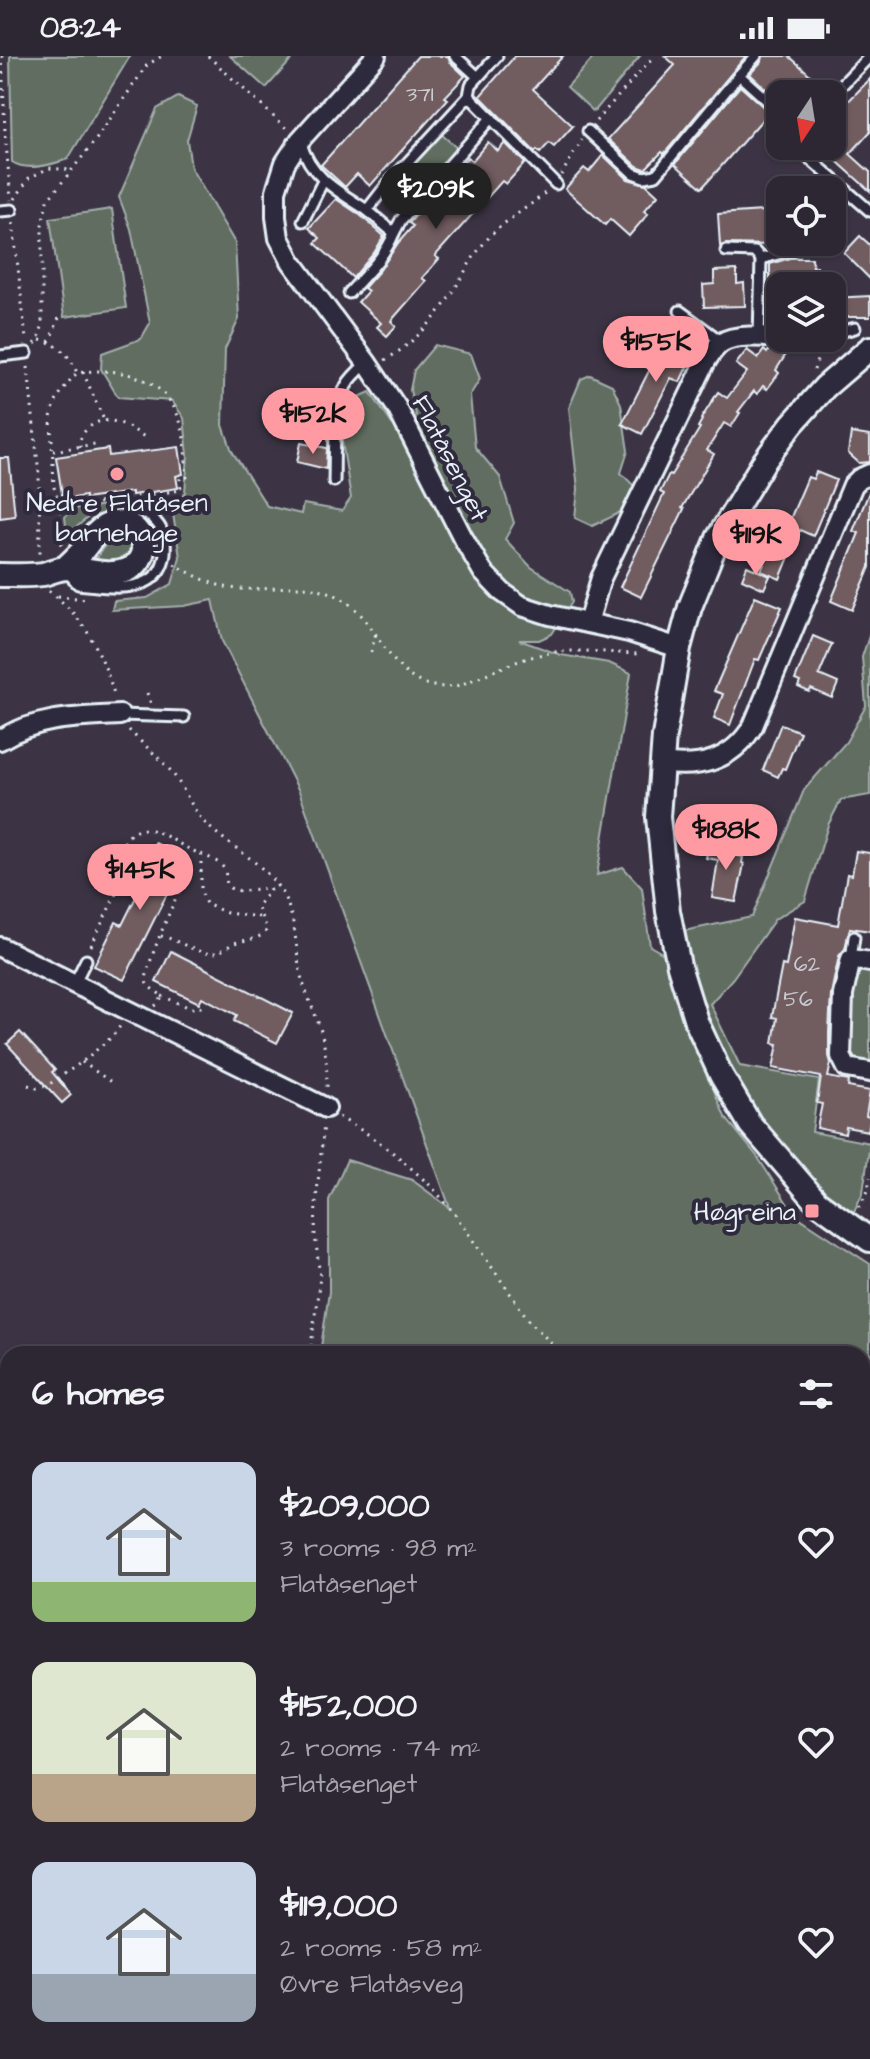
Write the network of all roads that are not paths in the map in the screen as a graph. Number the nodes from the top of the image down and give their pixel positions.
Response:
1 (376, 56) edge
2 (455, 56) edge
3 (497, 56) edge
4 (756, 56) edge
5 (870, 56) edge
6 (739, 75) junction
7 (478, 77) junction
8 (846, 81) edge
9 (469, 96) junction
10 (766, 99) edge
11 (491, 118) junction
12 (588, 131) road end
13 (300, 140) junction
14 (811, 160) edge
15 (323, 181) junction
16 (556, 184) road end
17 (12, 207) road end
18 (367, 210) junction
19 (0, 211) edge
20 (870, 211) edge
21 (303, 221) dead end
22 (394, 233) junction
23 (726, 251) dead end
24 (771, 256) edge
25 (761, 259) junction
26 (349, 293) dead end
27 (680, 311) dead end
28 (855, 328) dead end
29 (846, 330) edge
30 (759, 337) junction
31 (766, 337) edge
32 (722, 342) junction
33 (870, 348) edge
34 (27, 353) road end
35 (0, 356) edge
36 (369, 365) junction
37 (870, 474) edge
38 (334, 481) dead end
39 (65, 568) junction
40 (0, 575) edge
41 (588, 623) junction
42 (679, 648) junction
43 (120, 715) joint
44 (184, 717) dead end
45 (0, 740) edge
46 (661, 763) junction
47 (854, 937) dead end
48 (0, 947) edge
49 (86, 960) dead end
50 (861, 960) edge
51 (74, 984) junction
52 (870, 1072) edge
53 (326, 1108) road end
54 (870, 1240) edge

1 - 13 street, Flatåsenget
2 - 7 lane
3 - 7 lane
4 - 6 lane
5 - 8 lane
6 - 10 lane
6 - 12 lane
7 - 9 lane
9 - 11 lane
9 - 18 lane
11 - 16 lane
11 - 22 lane
13 - 15 lane
13 - 36 street, Flatåsenget
14 - 20 lane
15 - 18 lane
15 - 21 lane
17 - 19 lane
18 - 22 lane
22 - 26 lane
23 - 25 lane
24 - 25 lane
25 - 30 lane
27 - 32 lane
28 - 29 lane
30 - 31 street
30 - 32 street
32 - 41 street
33 - 42 street
34 - 35 lane
36 - 38 lane
36 - 41 street, Flatåsenget
37 - 46 street
39 - 39 street
39 - 40 street
41 - 42 street, Flatåsenget
42 - 46 street
43 - 44 lane
43 - 45 street
46 - 54 street
47 - 50 lane
48 - 51 street
49 - 51 lane
50 - 52 street
51 - 53 street

